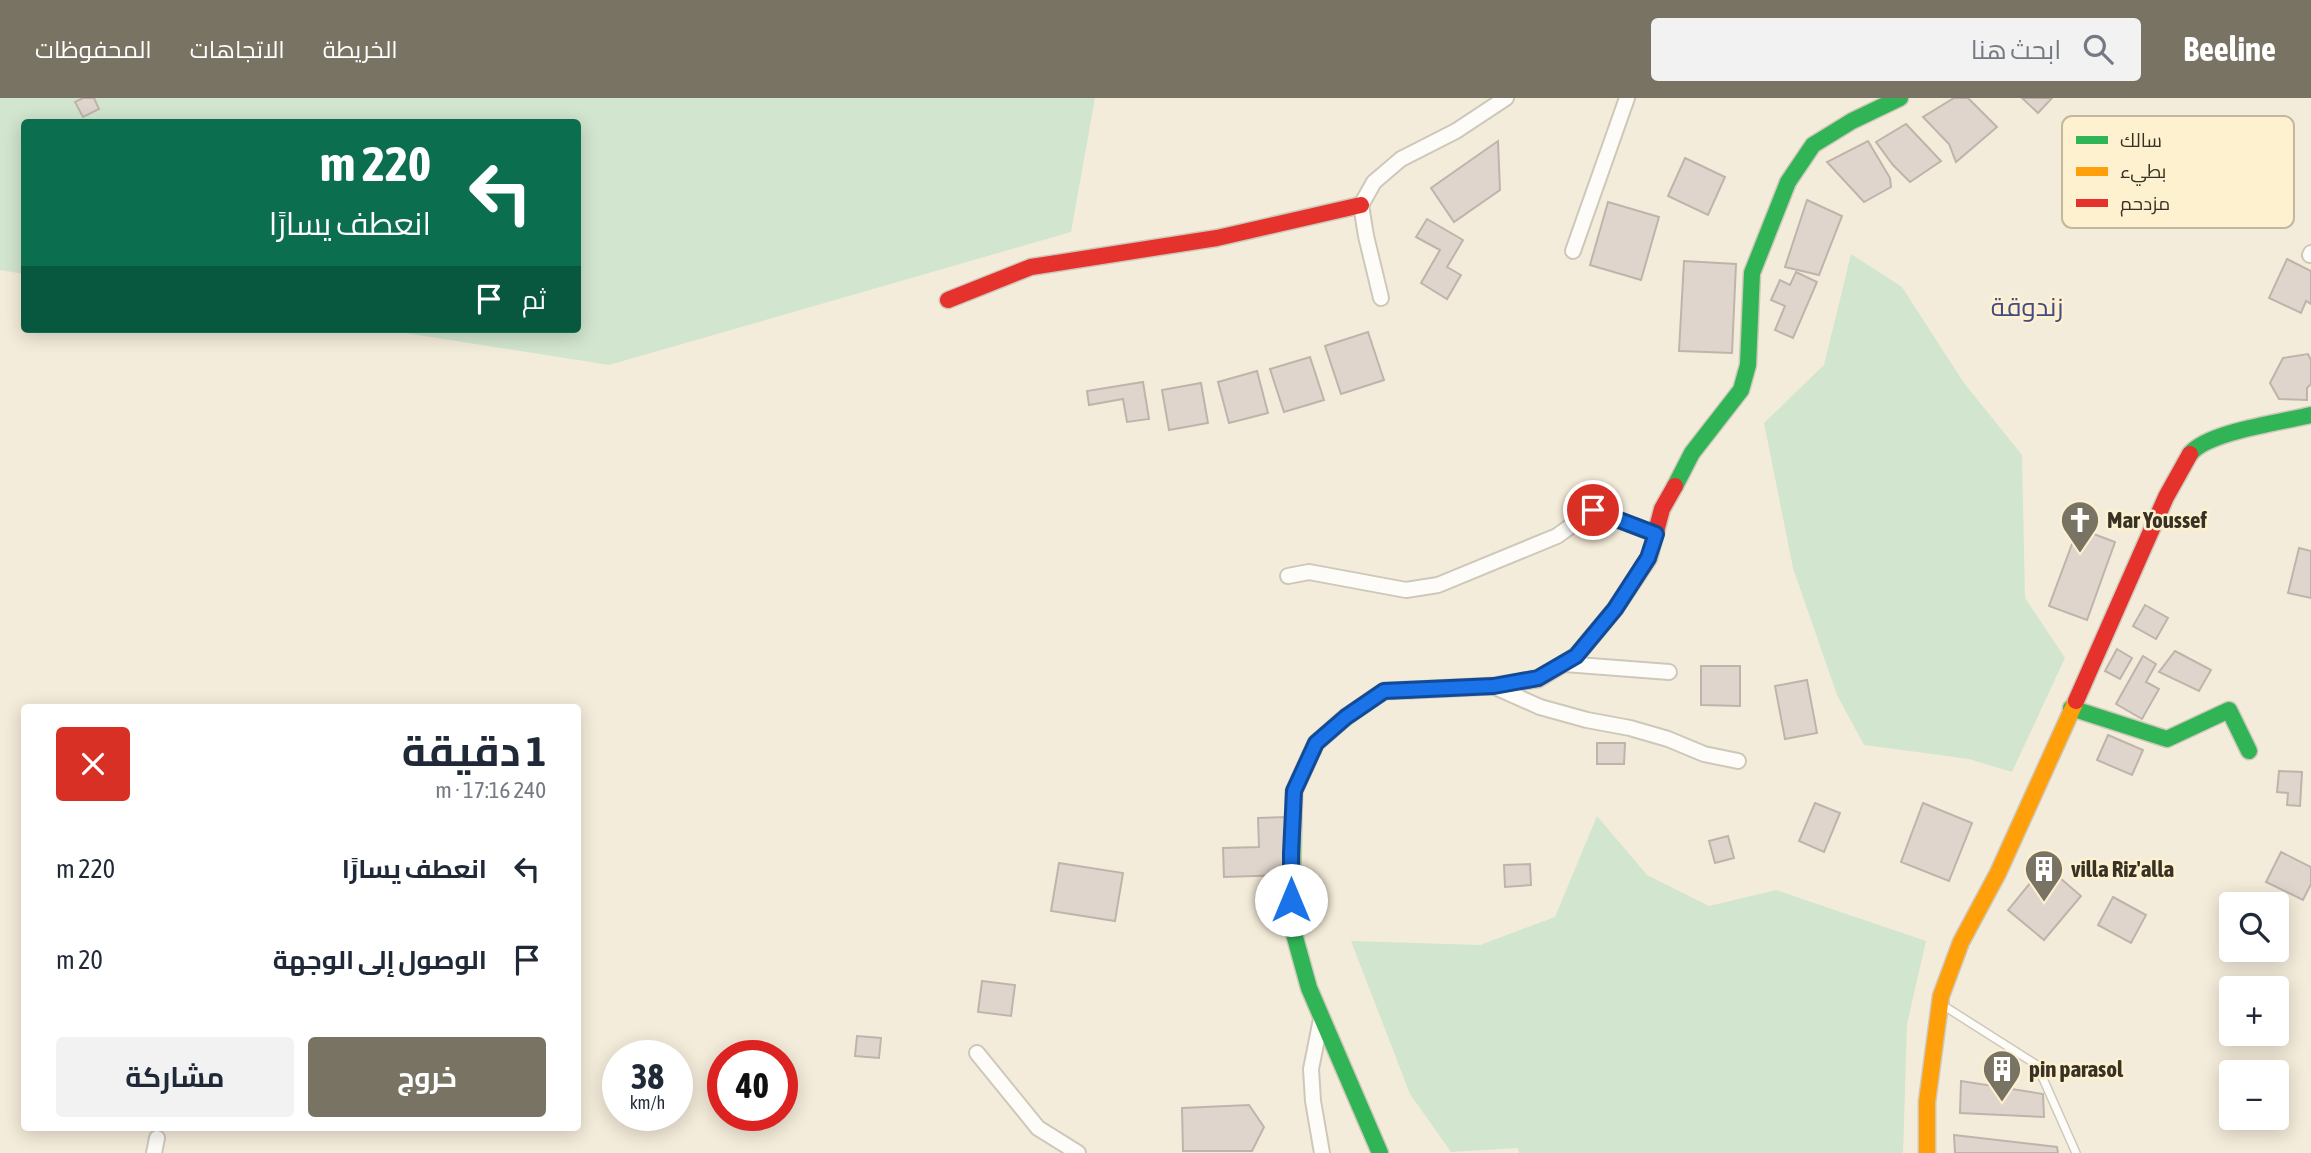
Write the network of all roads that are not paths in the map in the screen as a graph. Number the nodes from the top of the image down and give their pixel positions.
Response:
1 (1506, 98) edge
2 (1627, 98) edge
3 (1900, 98) edge
4 (1361, 205) junction
5 (1573, 251) dead end
6 (1381, 298) dead end
7 (948, 300) dead end
8 (2311, 415) edge
9 (1656, 534) junction
10 (1288, 576) dead end
11 (1563, 664) junction
12 (1669, 672) dead end
13 (1494, 686) junction
14 (2071, 708) junction
15 (2249, 751) dead end
16 (1738, 761) dead end
17 (1941, 1004) junction
18 (1321, 1019) junction
19 (977, 1053) dead end
20 (157, 1138) dead end
21 (155, 1153) edge
22 (1078, 1153) edge
23 (1322, 1153) edge
24 (1380, 1153) edge
25 (1927, 1153) edge
26 (2076, 1153) edge

1 - 4 street
2 - 5 street
3 - 9 street
4 - 6 street
4 - 7 street
8 - 14 street
9 - 10 street
9 - 11 street
11 - 12 street
11 - 13 street
13 - 16 street
13 - 18 street
14 - 15 street
14 - 17 street
17 - 25 street
17 - 26 lane
18 - 23 street
18 - 24 street
19 - 22 street
20 - 21 street

